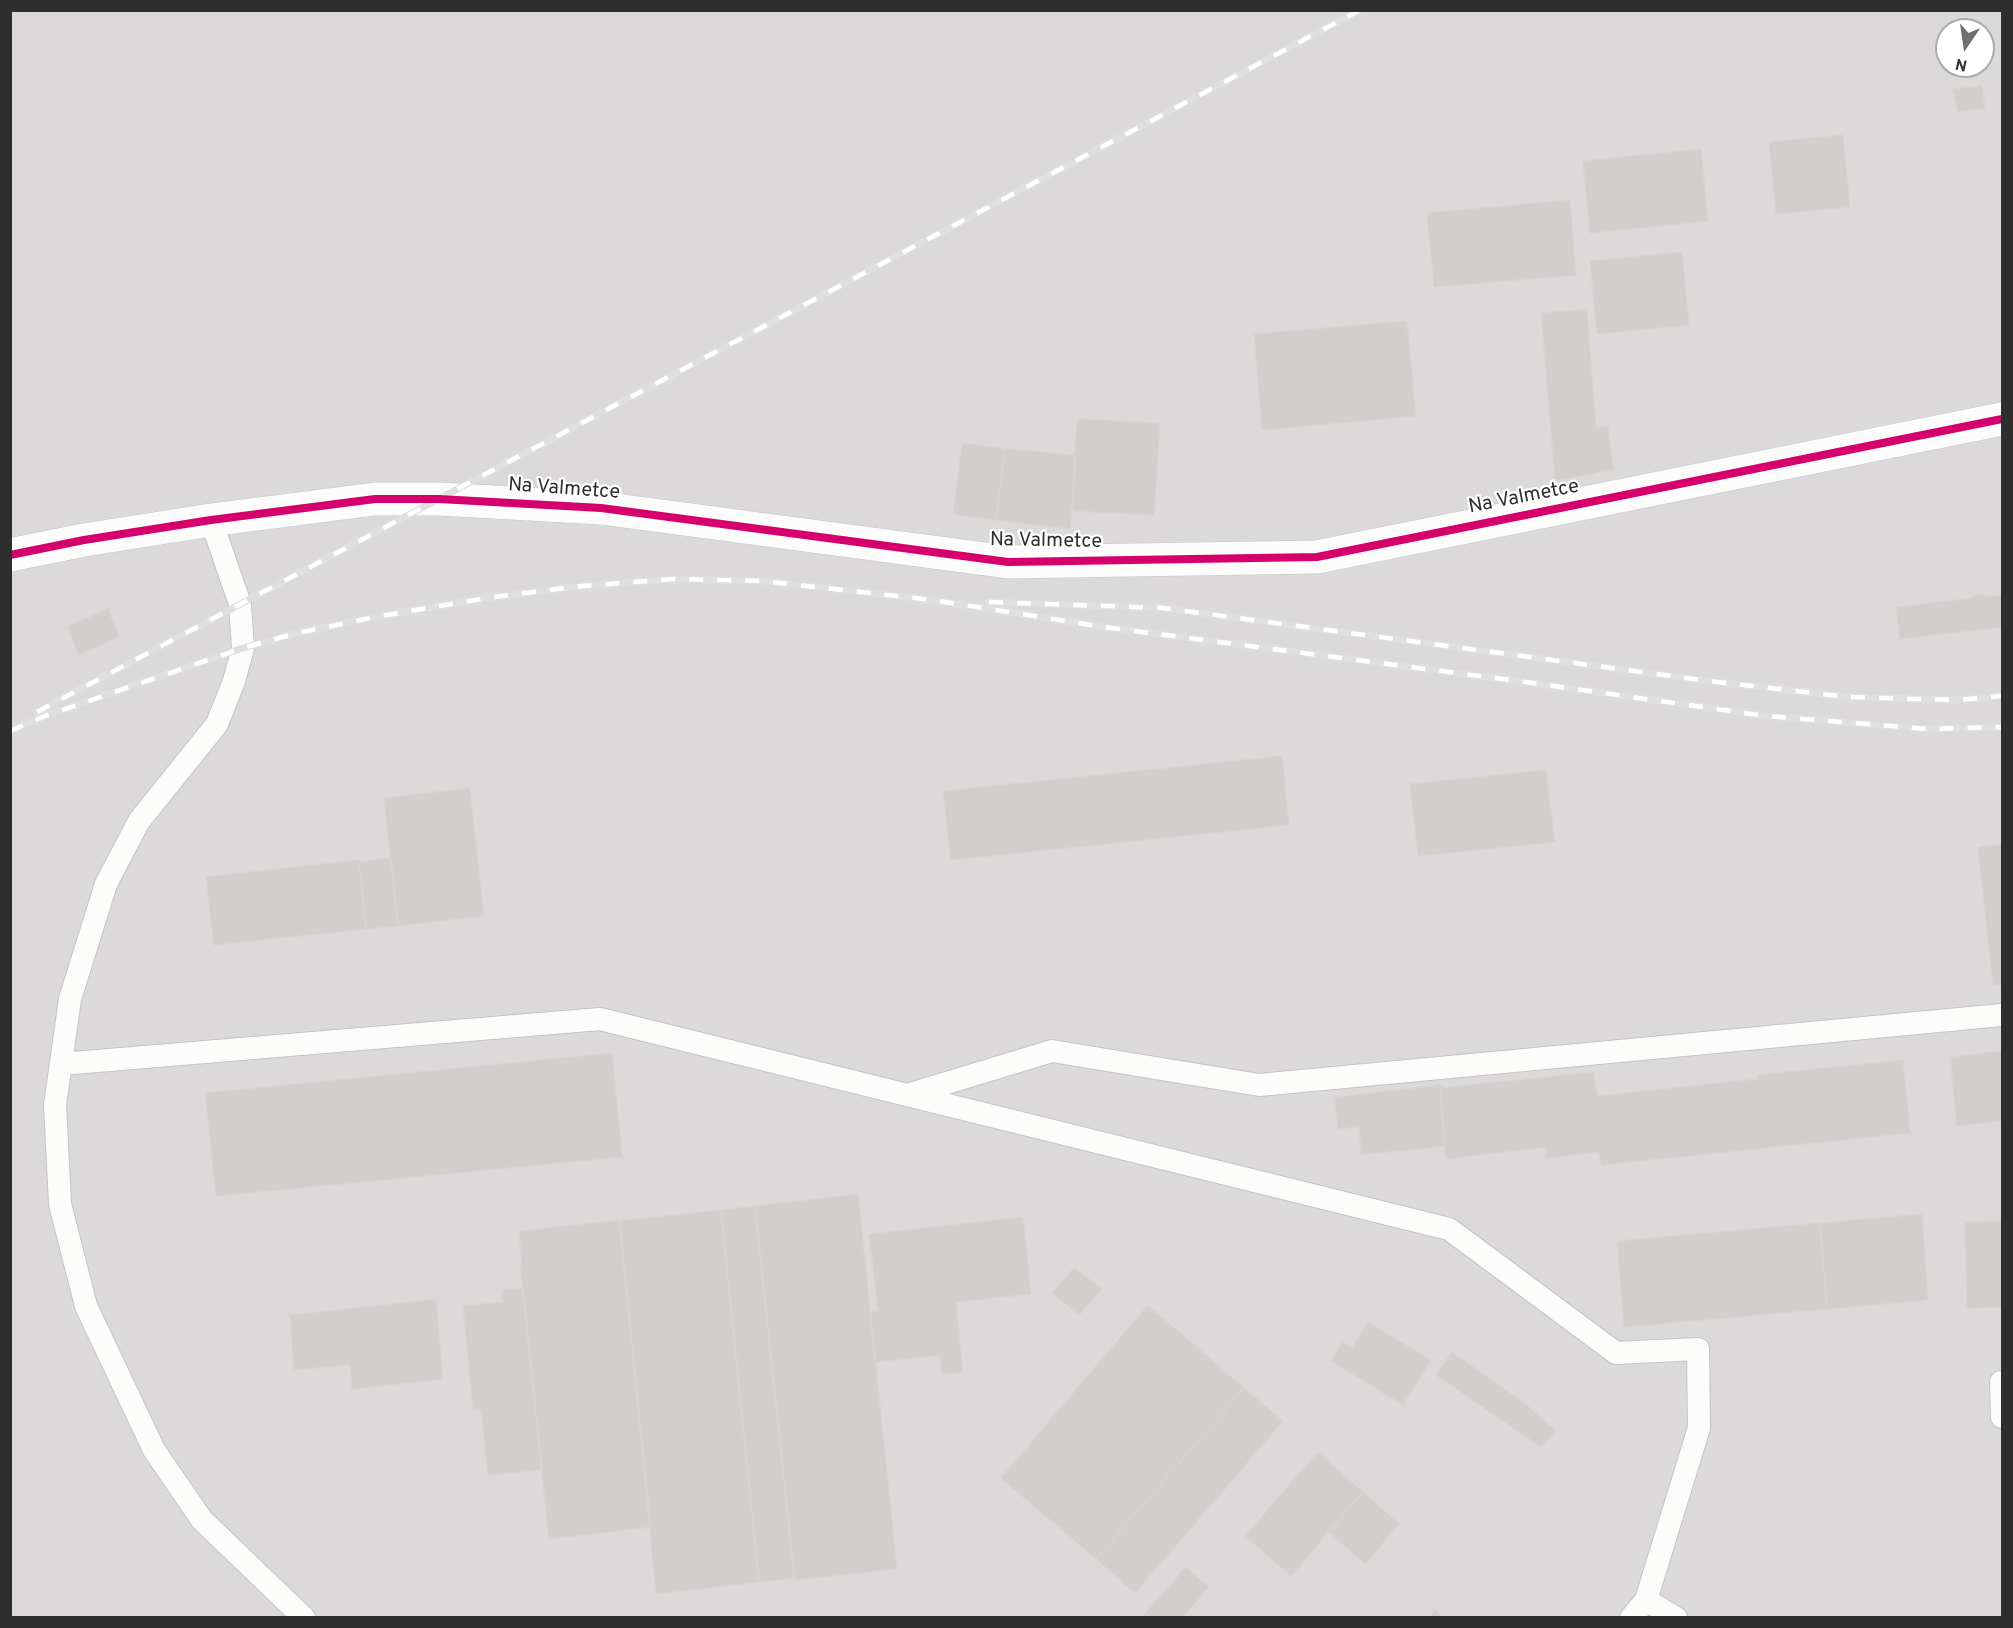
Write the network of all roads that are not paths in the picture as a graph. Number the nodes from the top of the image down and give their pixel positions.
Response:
1 (2002, 419) edge
2 (211, 520) junction
3 (10, 555) edge
4 (2002, 1015) edge
5 (61, 1064) junction
6 (907, 1095) junction
7 (2002, 1382) edge
8 (2002, 1417) edge
9 (1646, 1600) junction
10 (304, 1617) edge
11 (1631, 1617) edge
12 (1676, 1617) edge

1 - 2 street, Na Valmetce
2 - 3 street, Na Valmetce
2 - 5 lane
4 - 6 lane
5 - 6 lane
5 - 10 lane
6 - 9 lane
7 - 8 lane
9 - 11 lane
9 - 12 lane

